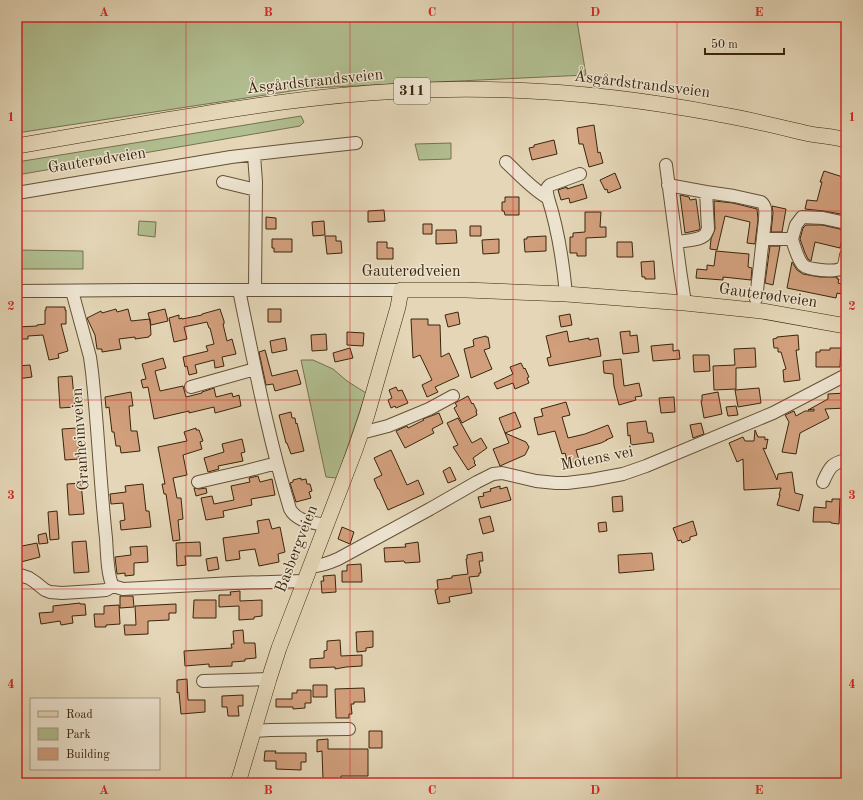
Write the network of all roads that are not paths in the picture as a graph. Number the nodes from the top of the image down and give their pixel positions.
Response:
1 (807, 133) junction
2 (846, 140) edge
3 (356, 143) dead end
4 (17, 146) edge
5 (846, 148) edge
6 (254, 155) junction
7 (506, 162) dead end
8 (666, 165) dead end
9 (580, 174) dead end
10 (223, 182) dead end
11 (668, 186) junction
12 (256, 190) junction
13 (706, 192) junction
14 (17, 193) edge
15 (548, 198) junction
16 (846, 223) edge
17 (763, 239) junction
18 (792, 239) junction
19 (677, 242) junction
20 (846, 255) edge
21 (239, 290) junction
22 (255, 290) junction
23 (401, 290) junction
24 (17, 291) edge
25 (72, 291) junction
26 (566, 294) junction
27 (756, 299) dead end
28 (685, 303) junction
29 (846, 326) edge
30 (255, 369) junction
31 (846, 375) edge
32 (191, 387) dead end
33 (453, 396) dead end
34 (361, 433) junction
35 (846, 460) edge
36 (277, 463) junction
37 (198, 482) dead end
38 (823, 482) dead end
39 (325, 525) junction
40 (310, 566) junction
41 (17, 574) edge
42 (304, 581) junction
43 (113, 586) junction
44 (269, 679) junction
45 (203, 681) dead end
46 (349, 729) dead end
47 (253, 731) junction
48 (238, 783) edge

1 - 2 main road, Åsgårdstrandsveien / 311
1 - 4 main road, Åsgårdstrandsveien / 311
1 - 5 main road, Åsgårdstrandsveien / 311
3 - 6 street, Gauterødveien
6 - 12 street
6 - 14 street, Gauterødveien
7 - 15 street
8 - 11 street
9 - 15 street
10 - 12 street
11 - 13 street, Gauterødveien
11 - 19 street
12 - 22 street
13 - 17 street, Gauterødveien
13 - 19 street
15 - 26 street
16 - 18 street
17 - 18 street
17 - 27 street, Gauterødveien
18 - 20 street, Gauterødveien
19 - 28 street
21 - 22 street, Gauterødveien
21 - 25 street, Gauterødveien
21 - 30 street
22 - 23 street, Gauterødveien
23 - 26 main road, Gauterødveien
23 - 34 main road, Basbergveien
24 - 25 street, Gauterødveien
25 - 43 street, Granheimveien
26 - 28 main road, Gauterødveien
28 - 29 main road, Gauterødveien
30 - 32 street
30 - 36 street
31 - 40 street, Motens vei
33 - 34 street
34 - 39 main road, Basbergveien
35 - 38 street
36 - 37 street
36 - 39 street
39 - 40 main road, Basbergveien
40 - 42 main road, Basbergveien
41 - 43 street
42 - 43 street
42 - 44 main road, Basbergveien
44 - 45 street
44 - 47 main road, Basbergveien
46 - 47 street
47 - 48 main road, Basbergveien

